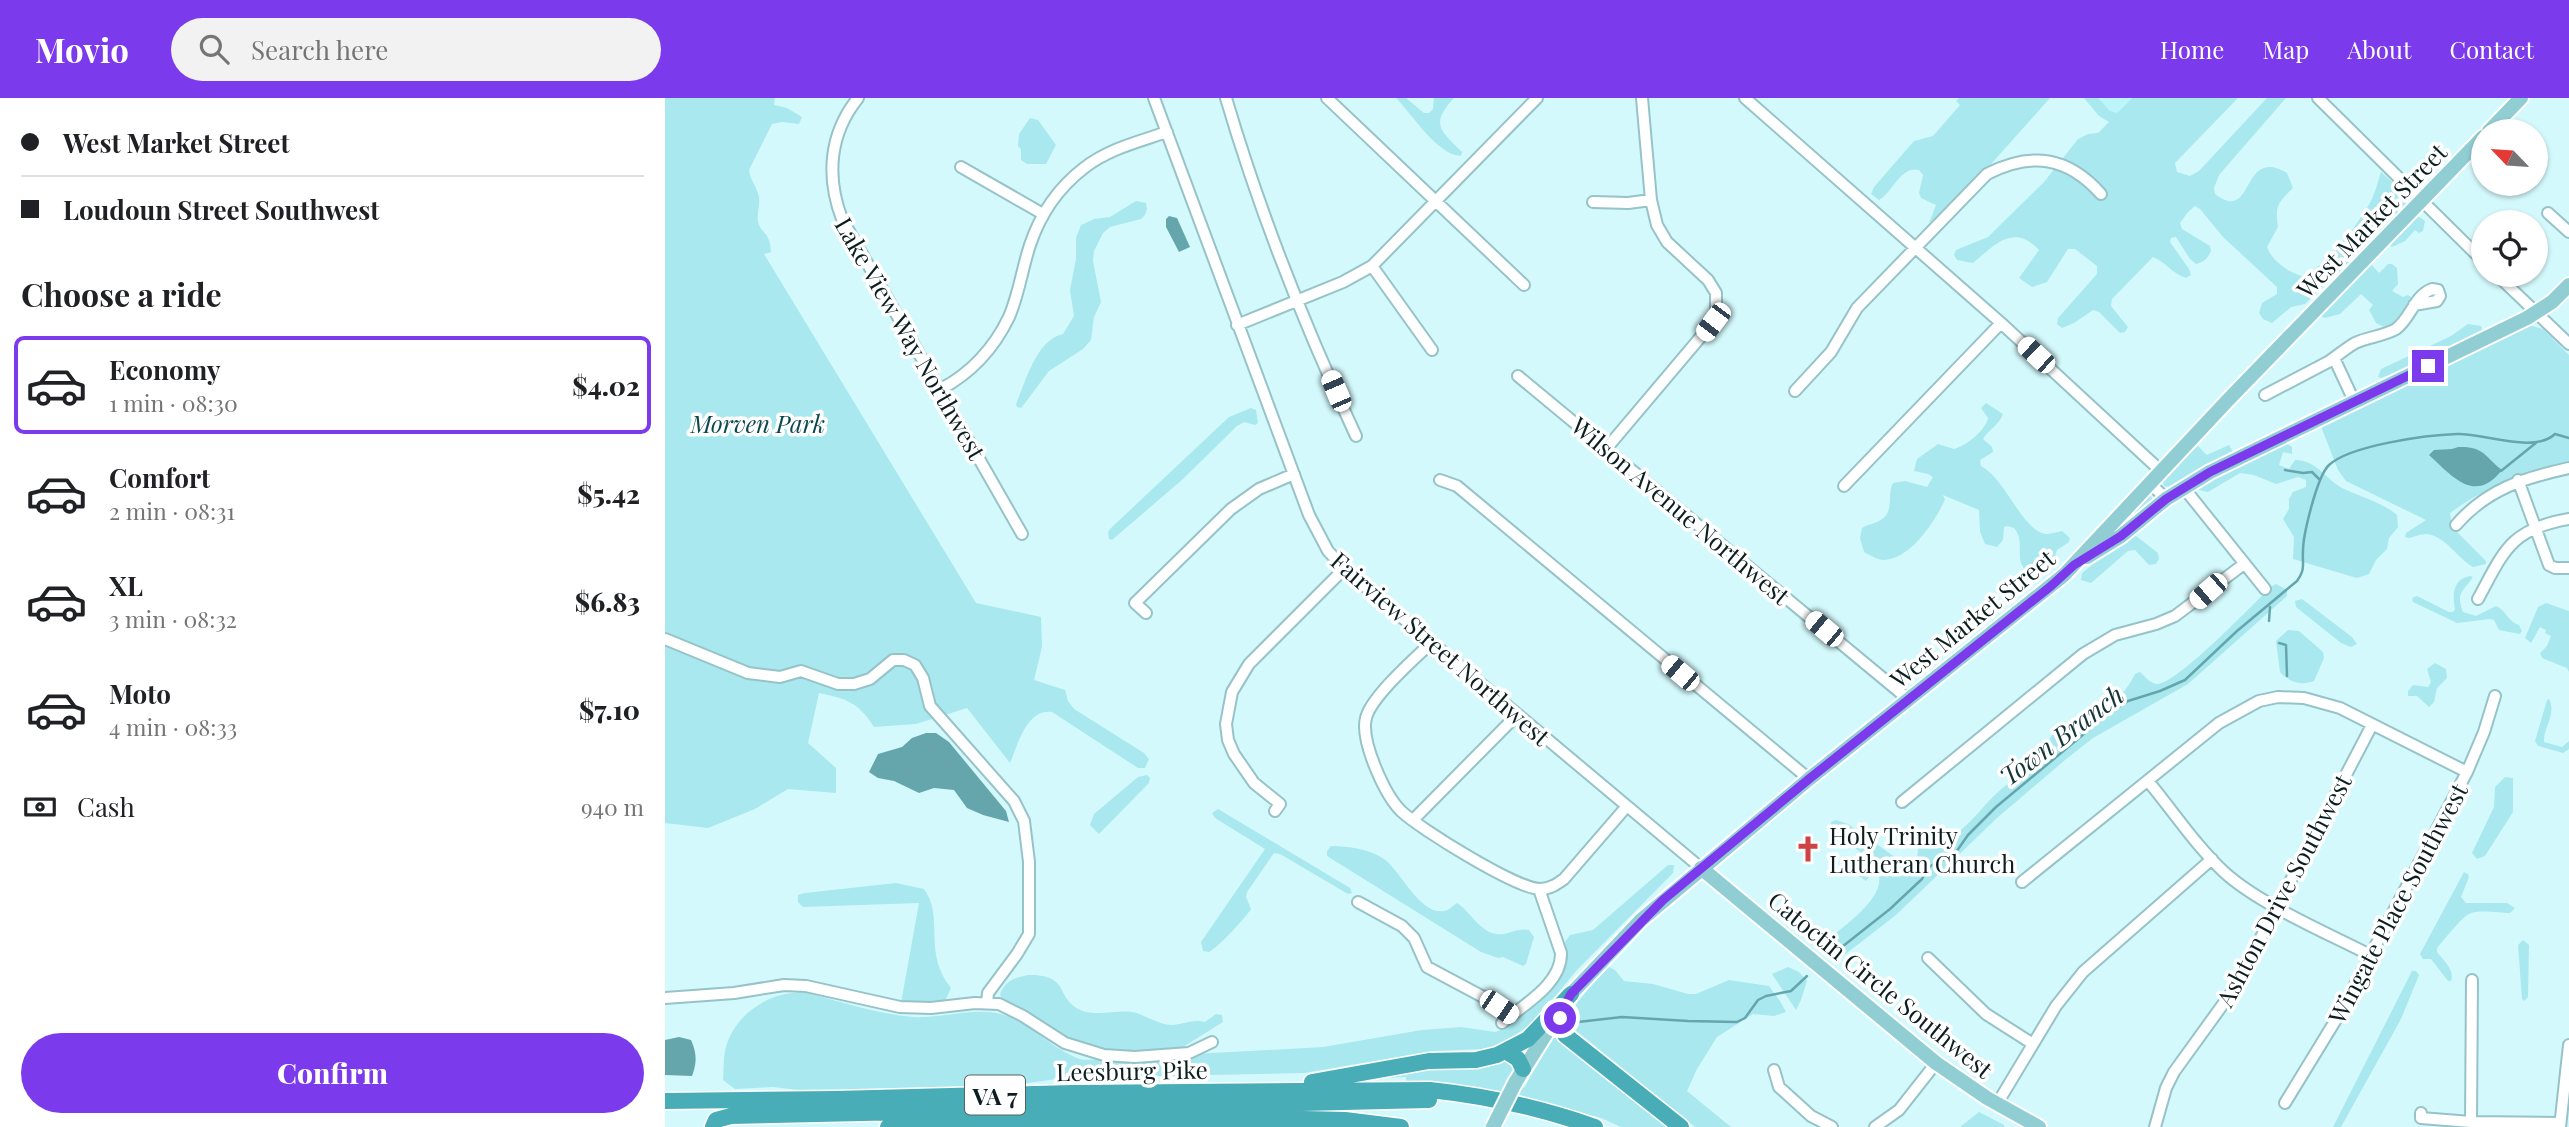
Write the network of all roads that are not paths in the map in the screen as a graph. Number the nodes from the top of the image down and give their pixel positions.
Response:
1 (857, 98) edge
2 (1154, 98) edge
3 (1226, 98) edge
4 (1327, 98) edge
5 (1537, 98) edge
6 (1642, 98) edge
7 (1745, 98) edge
8 (2318, 98) edge
9 (2516, 100) edge
10 (2499, 119) edge
11 (1167, 132) junction
12 (2471, 149) edge
13 (961, 167) dead end
14 (2102, 194) dead end
15 (1651, 200) junction
16 (2421, 201) junction
17 (1435, 202) junction
18 (1593, 202) dead end
19 (2549, 213) dead end
20 (1043, 214) junction
21 (2569, 232) edge
22 (1916, 247) junction
23 (2471, 249) edge
24 (1372, 266) junction
25 (1524, 285) dead end
26 (2569, 285) edge
27 (2509, 287) edge
28 (1298, 300) junction
29 (2414, 305) dead end
30 (2536, 313) junction
31 (2001, 323) junction
32 (1237, 325) junction
33 (2569, 344) edge
34 (1431, 350) dead end
35 (2332, 359) junction
36 (1518, 376) dead end
37 (941, 389) junction
38 (1794, 391) dead end
39 (2265, 395) dead end
40 (2352, 402) junction
41 (1356, 436) dead end
42 (1607, 449) junction
43 (2569, 468) edge
44 (2162, 472) junction
45 (1294, 474) junction
46 (1440, 480) dead end
47 (2518, 481) junction
48 (2151, 484) junction
49 (1844, 486) dead end
50 (2184, 488) junction
51 (2166, 499) junction
52 (2569, 519) edge
53 (2456, 525) dead end
54 (2536, 528) junction
55 (1022, 534) dead end
56 (2244, 564) junction
57 (2074, 565) junction
58 (2569, 568) edge
59 (1344, 569) junction
60 (2265, 589) dead end
61 (2478, 599) dead end
62 (1146, 613) dead end
63 (665, 639) edge
64 (1432, 642) junction
65 (2495, 696) dead end
66 (1908, 699) junction
67 (1517, 715) junction
68 (2372, 724) junction
69 (2467, 772) junction
70 (1809, 779) junction
71 (2148, 781) junction
72 (1902, 802) dead end
73 (1627, 806) junction
74 (1275, 811) dead end
75 (1413, 820) junction
76 (2211, 859) junction
77 (1701, 868) junction
78 (2022, 882) dead end
79 (1539, 889) junction
80 (1357, 902) dead end
81 (2278, 906) junction
82 (2370, 955) junction
83 (1928, 958) dead end
84 (2472, 980) dead end
85 (1571, 994) junction
86 (665, 998) edge
87 (987, 1003) junction
88 (1561, 1012) junction
89 (1511, 1015) junction
90 (1502, 1023) dead end
91 (1212, 1042) dead end
92 (2033, 1044) junction
93 (2569, 1045) edge
94 (1507, 1052) junction
95 (1936, 1063) junction
96 (1774, 1070) dead end
97 (1519, 1076) junction
98 (1287, 1091) junction
99 (1476, 1095) junction
100 (665, 1101) edge
101 (2285, 1103) dead end
102 (1997, 1104) junction
103 (2421, 1112) dead end
104 (2471, 1122) junction
105 (2560, 1125) edge
106 (1012, 1126) edge
107 (713, 1127) edge
108 (888, 1127) edge
109 (1401, 1127) edge
110 (1493, 1127) edge
111 (1595, 1127) edge
112 (1681, 1127) edge
113 (1832, 1127) edge
114 (1875, 1127) edge
115 (2039, 1127) edge
116 (2155, 1127) edge

1 - 37 street, Lake View Way Northwest
2 - 11 street, Fairview Street Northwest
3 - 28 street
4 - 17 street
5 - 17 street
6 - 15 street
7 - 22 street
8 - 16 street
9 - 10 main road
11 - 20 street
11 - 32 street, Fairview Street Northwest
12 - 16 main road, West Market Street
13 - 20 street
14 - 22 street
15 - 18 street
15 - 42 street
16 - 23 street
16 - 44 main road, West Market Street
17 - 24 street
17 - 25 street
19 - 21 street
20 - 37 street
22 - 31 street
22 - 38 street
24 - 28 street
24 - 34 street
26 - 30 main road
27 - 30 street
28 - 32 street
28 - 41 street
29 - 35 street
30 - 33 street
30 - 40 main road
31 - 44 street
31 - 49 street
32 - 45 street, Fairview Street Northwest
35 - 39 street
35 - 40 street
36 - 42 street, Wilson Avenue Northwest
37 - 55 street, Lake View Way Northwest
40 - 50 main road
42 - 66 street, Wilson Avenue Northwest
43 - 47 street
44 - 48 main road, West Market Street
45 - 59 street, Fairview Street Northwest
45 - 62 street
46 - 70 street
47 - 53 street
47 - 54 street
48 - 51 street
48 - 57 main road, West Market Street
50 - 51 main road
50 - 56 street
51 - 57 main road
52 - 54 street
54 - 58 street
54 - 61 street
56 - 60 street
56 - 72 street
57 - 66 main road, West Market Street
59 - 64 street, Fairview Street Northwest
59 - 74 street
63 - 87 street
64 - 67 street, Fairview Street Northwest
64 - 75 street
65 - 69 street, Wingate Place Southwest
66 - 70 main road, West Market Street
67 - 73 street, Fairview Street Northwest
67 - 75 street
68 - 69 street
68 - 71 street
68 - 81 street, Ashton Drive Southwest
69 - 82 street, Wingate Place Southwest
70 - 77 main road, West Market Street
71 - 76 street
71 - 78 street
73 - 77 street, Fairview Street Northwest
73 - 79 street
75 - 79 street
76 - 81 street
76 - 92 street
77 - 85 main road, West Market Street
77 - 95 main road, Catoctin Circle Southwest
79 - 89 street
80 - 89 street
81 - 82 street
81 - 116 street, Ashton Drive Southwest
82 - 101 street, Wingate Place Southwest
83 - 92 street
84 - 104 street
85 - 88 main road, West Market Street
85 - 94 highway
86 - 87 street
87 - 91 street
88 - 97 main road, West Market Street
88 - 112 highway
89 - 90 street
92 - 102 street
93 - 105 street
94 - 97 highway
94 - 98 highway
95 - 102 main road, Catoctin Circle Southwest
95 - 114 street
96 - 113 street
97 - 110 main road, West Market Street, bridge
98 - 99 highway, Leesburg Pike / VA 7
98 - 100 highway, Leesburg Pike / VA 7
99 - 107 highway
99 - 111 highway, Leesburg Pike / VA 7
102 - 115 main road, Catoctin Circle Southwest
103 - 104 street
104 - 105 street
106 - 108 highway, VA 7
106 - 109 highway, VA 7

